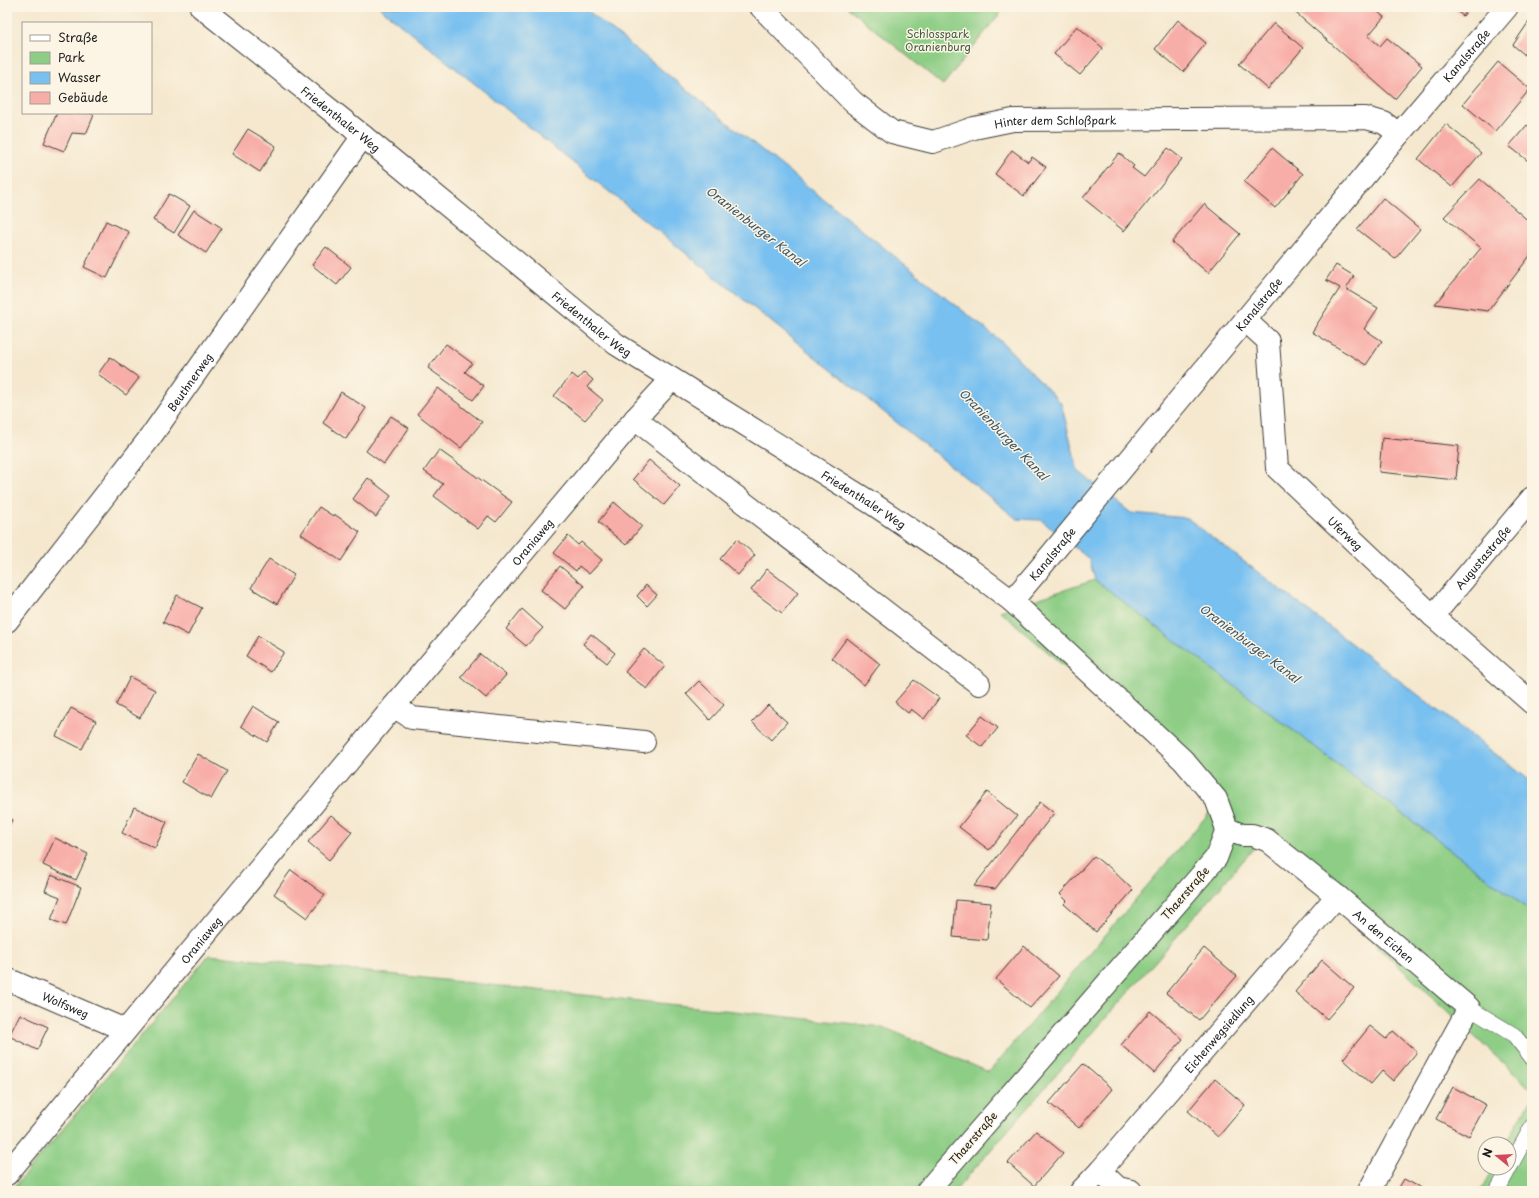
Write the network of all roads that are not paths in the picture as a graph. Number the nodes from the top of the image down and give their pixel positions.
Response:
1 (200, 7) edge
2 (761, 7) edge
3 (1507, 7) edge
4 (1399, 134) junction
5 (363, 136) junction
6 (1245, 320) junction
7 (672, 379) junction
8 (635, 419) junction
9 (1532, 498) edge
10 (1012, 601) junction
11 (1433, 616) junction
12 (7, 621) edge
13 (978, 684) dead end
14 (1532, 703) edge
15 (394, 706) junction
16 (644, 742) dead end
17 (1227, 829) junction
18 (1337, 896) junction
19 (7, 979) edge
20 (1468, 1008) junction
21 (126, 1030) junction
22 (1532, 1058) edge
23 (1532, 1126) edge
24 (1100, 1171) junction
25 (7, 1174) edge
26 (927, 1191) edge
27 (1081, 1191) edge
28 (1131, 1191) edge
29 (1369, 1191) edge
30 (1497, 1191) edge

1 - 5 street, Friedenthaler Weg
2 - 4 street, Hinter dem Schloßpark
3 - 4 street, Kanalstraße
4 - 6 street, Kanalstraße
5 - 7 street, Friedenthaler Weg
5 - 12 street, Beuthnerweg
6 - 10 street, Kanalstraße
6 - 11 street, Uferweg
7 - 8 street, Oraniaweg
7 - 10 street, Friedenthaler Weg
8 - 13 street
8 - 15 street, Oraniaweg
9 - 11 street, Augustastraße
10 - 17 street
11 - 14 street, Uferweg
15 - 16 street
15 - 21 street, Oraniaweg
17 - 18 street, An den Eichen
17 - 26 street, Thaerstraße
18 - 20 street, An den Eichen
18 - 24 street, Eichenwegsiedlung
19 - 21 street, Wolfsweg
20 - 22 lane, An den Eichen
20 - 29 street
21 - 25 street, Oraniaweg
23 - 30 lane
24 - 27 street, Eichenwegsiedlung
24 - 28 street

